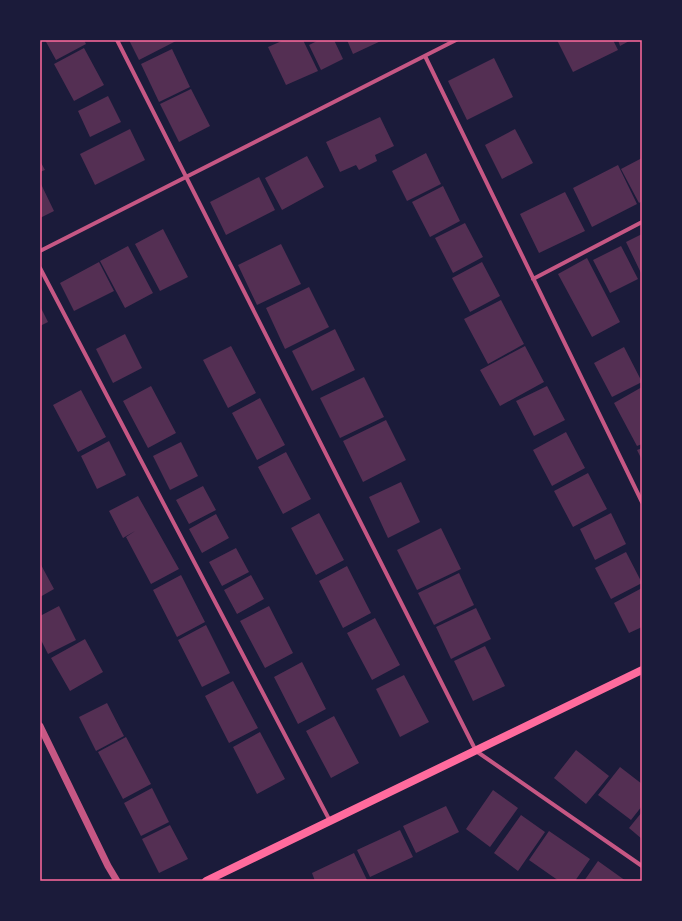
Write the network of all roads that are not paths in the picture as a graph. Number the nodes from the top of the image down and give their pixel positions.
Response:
1 (117, 40) edge
2 (456, 40) edge
3 (424, 56) junction
4 (186, 177) junction
5 (642, 222) edge
6 (40, 251) edge
7 (40, 268) edge
8 (533, 279) junction
9 (642, 502) edge
10 (642, 670) edge
11 (40, 726) edge
12 (476, 751) junction
13 (330, 821) junction
14 (642, 866) edge
15 (117, 881) edge
16 (206, 881) edge

1 - 4 street
2 - 3 street
3 - 4 street
3 - 8 street
4 - 6 street
4 - 12 street
5 - 8 street
7 - 13 street
8 - 9 street
10 - 12 main road
11 - 15 street
12 - 13 main road
12 - 14 street
13 - 16 main road

